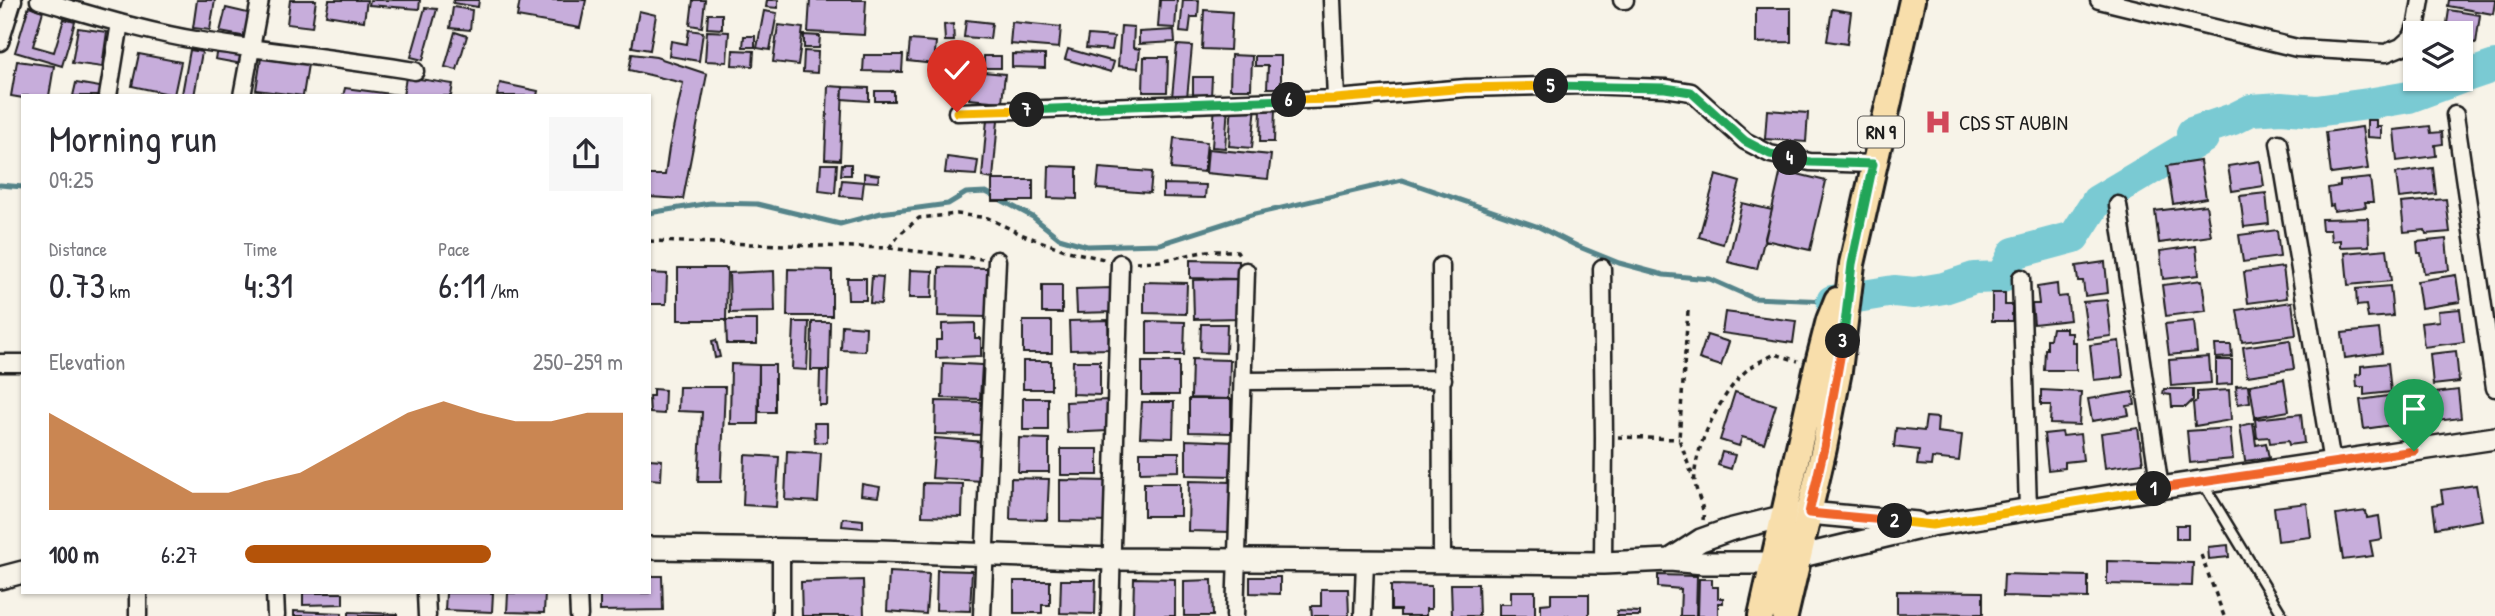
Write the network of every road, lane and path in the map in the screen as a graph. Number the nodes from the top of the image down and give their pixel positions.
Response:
1 (13, 0) edge
2 (39, 0) edge
3 (260, 0) edge
4 (1332, 0) edge
5 (1912, 0) edge
6 (2099, 0) edge
7 (2421, 0) edge
8 (120, 23) junction
9 (0, 41) edge
10 (251, 47) junction
11 (415, 71) dead end
12 (108, 94) edge
13 (242, 94) edge
14 (1336, 99) junction
15 (957, 112) dead end
16 (2455, 115) dead end
17 (2279, 143) dead end
18 (1873, 164) junction
19 (2118, 205) dead end
20 (651, 241) edge
21 (889, 248) junction
22 (997, 260) joint
23 (1120, 263) junction
24 (1852, 264) junction
25 (1441, 266) dead end
26 (1602, 268) dead end
27 (1246, 271) joint
28 (2021, 278) dead end
29 (1688, 311) dead end
30 (0, 363) edge
31 (21, 363) edge
32 (1817, 367) junction
33 (1443, 379) junction
34 (1243, 381) junction
35 (2495, 388) edge
36 (1604, 438) junction
37 (2495, 438) edge
38 (1679, 439) junction
39 (2332, 463) junction
40 (1695, 482) junction
41 (2202, 482) junction
42 (2160, 488) junction
43 (2028, 509) junction
44 (1797, 514) junction
45 (1932, 525) junction
46 (1700, 540) junction
47 (651, 548) edge
48 (781, 549) junction
49 (985, 555) junction
50 (2201, 555) dead end
51 (1798, 557) junction
52 (1112, 559) junction
53 (1237, 560) junction
54 (1671, 560) junction
55 (1365, 561) junction
56 (1442, 561) junction
57 (1603, 563) junction
58 (1772, 564) junction
59 (21, 573) edge
60 (0, 578) edge
61 (138, 594) edge
62 (275, 594) edge
63 (426, 594) edge
64 (578, 594) edge
65 (138, 616) edge
66 (276, 616) edge
67 (427, 616) edge
68 (579, 616) edge
69 (781, 616) edge
70 (982, 616) edge
71 (1110, 616) edge
72 (1235, 616) edge
73 (1363, 616) edge
74 (1761, 616) edge
75 (1785, 616) edge
76 (2224, 616) edge
77 (2283, 616) edge

1 - 9 street
2 - 8 street
3 - 10 street
4 - 14 street
5 - 18 main road, RN 9
6 - 7 street
8 - 10 street
8 - 12 street
10 - 11 street
10 - 13 street
14 - 15 street
14 - 18 street
16 - 35 street
17 - 39 street
18 - 24 main road, RN 9
19 - 42 street
20 - 21 path
21 - 22 path
21 - 23 path
22 - 49 street
23 - 27 path
23 - 52 street
24 - 32 main road, RN 9
24 - 44 main road, RN 9
25 - 33 street
26 - 36 street
27 - 34 street
28 - 43 street
29 - 38 path
30 - 31 street
32 - 40 path
32 - 44 main road, RN 9
33 - 34 street
33 - 56 street
34 - 53 street
36 - 38 path
36 - 57 street
37 - 39 street
38 - 40 path
39 - 41 street
40 - 46 path
41 - 42 street
41 - 77 lane
42 - 43 street
43 - 45 street
44 - 45 street
44 - 46 street
44 - 51 main road, RN 9
44 - 58 main road, RN 9
45 - 51 street
46 - 54 street
47 - 48 street
48 - 49 street
48 - 69 street
49 - 52 street
49 - 70 street
50 - 76 path
51 - 58 street
51 - 75 main road, RN 9
52 - 53 street
52 - 71 street
53 - 55 street
53 - 72 street
54 - 57 street
54 - 58 street
55 - 56 street
55 - 73 street
56 - 57 street
58 - 74 main road, RN 9
59 - 60 street
61 - 65 street
62 - 66 street
63 - 67 street
64 - 68 street

